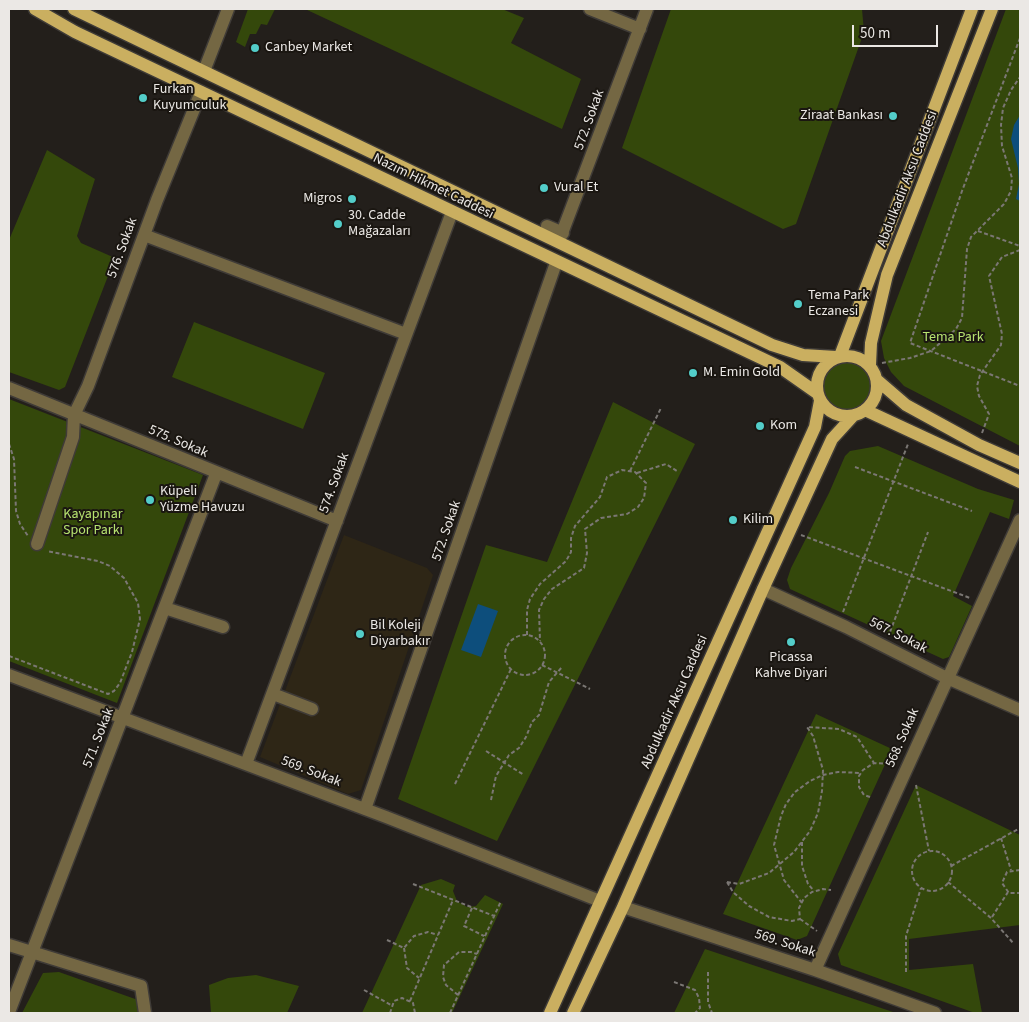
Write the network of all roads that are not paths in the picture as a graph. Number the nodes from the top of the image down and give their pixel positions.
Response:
1 (35, 9) edge
2 (74, 9) edge
3 (228, 9) edge
4 (590, 9) edge
5 (647, 9) edge
6 (972, 9) edge
7 (992, 9) edge
8 (640, 29) junction
9 (204, 72) junction
10 (201, 92) junction
11 (452, 212) junction
12 (547, 226) dead end
13 (144, 234) junction
14 (561, 237) junction
15 (556, 263) junction
16 (406, 334) junction
17 (838, 356) junction
18 (870, 365) junction
19 (877, 380) junction
20 (9, 388) edge
21 (818, 397) junction
22 (859, 413) junction
23 (74, 415) junction
24 (1020, 463) edge
25 (216, 474) junction
26 (1020, 482) edge
27 (1020, 520) edge
28 (337, 521) junction
29 (37, 544) road end
30 (763, 588) junction
31 (165, 608) junction
32 (223, 627) dead end
33 (9, 675) edge
34 (947, 678) junction
35 (273, 694) junction
36 (312, 709) dead end
37 (1020, 710) edge
38 (123, 718) junction
39 (246, 764) junction
40 (365, 809) junction
41 (600, 901) junction
42 (623, 907) junction
43 (9, 945) edge
44 (30, 953) junction
45 (814, 970) junction
46 (9, 1012) edge
47 (145, 1013) edge
48 (550, 1013) edge
49 (573, 1013) edge
50 (935, 1013) edge

1 - 10 main road, Nazım Hikmet Caddesi
2 - 9 main road, Nazım Hikmet Caddesi
3 - 9 street
4 - 8 street
5 - 8 street, 572. Sokak
6 - 17 main road, Abdulkadir Aksu Caddesi
7 - 18 main road, Abdulkadir Aksu Caddesi
8 - 14 street, 572. Sokak
9 - 14 main road, Nazım Hikmet Caddesi
10 - 11 main road, Nazım Hikmet Caddesi
10 - 13 street, 576. Sokak
11 - 15 main road, Nazım Hikmet Caddesi
11 - 16 street, 574. Sokak
12 - 14 street
13 - 16 street
13 - 23 street, 576. Sokak
14 - 17 main road, Nazım Hikmet Caddesi
15 - 21 main road, Nazım Hikmet Caddesi
15 - 40 street, 572. Sokak
16 - 28 street, 574. Sokak
17 - 18 main road
17 - 21 main road
18 - 19 main road
19 - 22 main road
19 - 24 main road
20 - 23 street, 575. Sokak
21 - 22 main road
21 - 41 main road, Abdulkadir Aksu Caddesi
22 - 26 main road
22 - 30 main road
23 - 25 street, 575. Sokak
23 - 29 street
25 - 28 street, 575. Sokak
25 - 31 street, 571. Sokak
27 - 34 street, 568. Sokak
28 - 35 street, 574. Sokak
30 - 34 street, 567. Sokak
30 - 42 main road
31 - 32 street
31 - 38 street, 571. Sokak
33 - 38 street, 569. Sokak
34 - 37 street, 567. Sokak
34 - 45 street, 568. Sokak
35 - 36 street
35 - 39 street, 574. Sokak
38 - 39 street, 569. Sokak
38 - 44 street, 571. Sokak
39 - 40 street, 569. Sokak
40 - 41 street, 569. Sokak
41 - 48 main road, Abdulkadir Aksu Caddesi
42 - 45 street, 569. Sokak
42 - 49 main road
43 - 44 street
44 - 46 street, 571. Sokak
44 - 47 street
45 - 50 street, 569. Sokak

